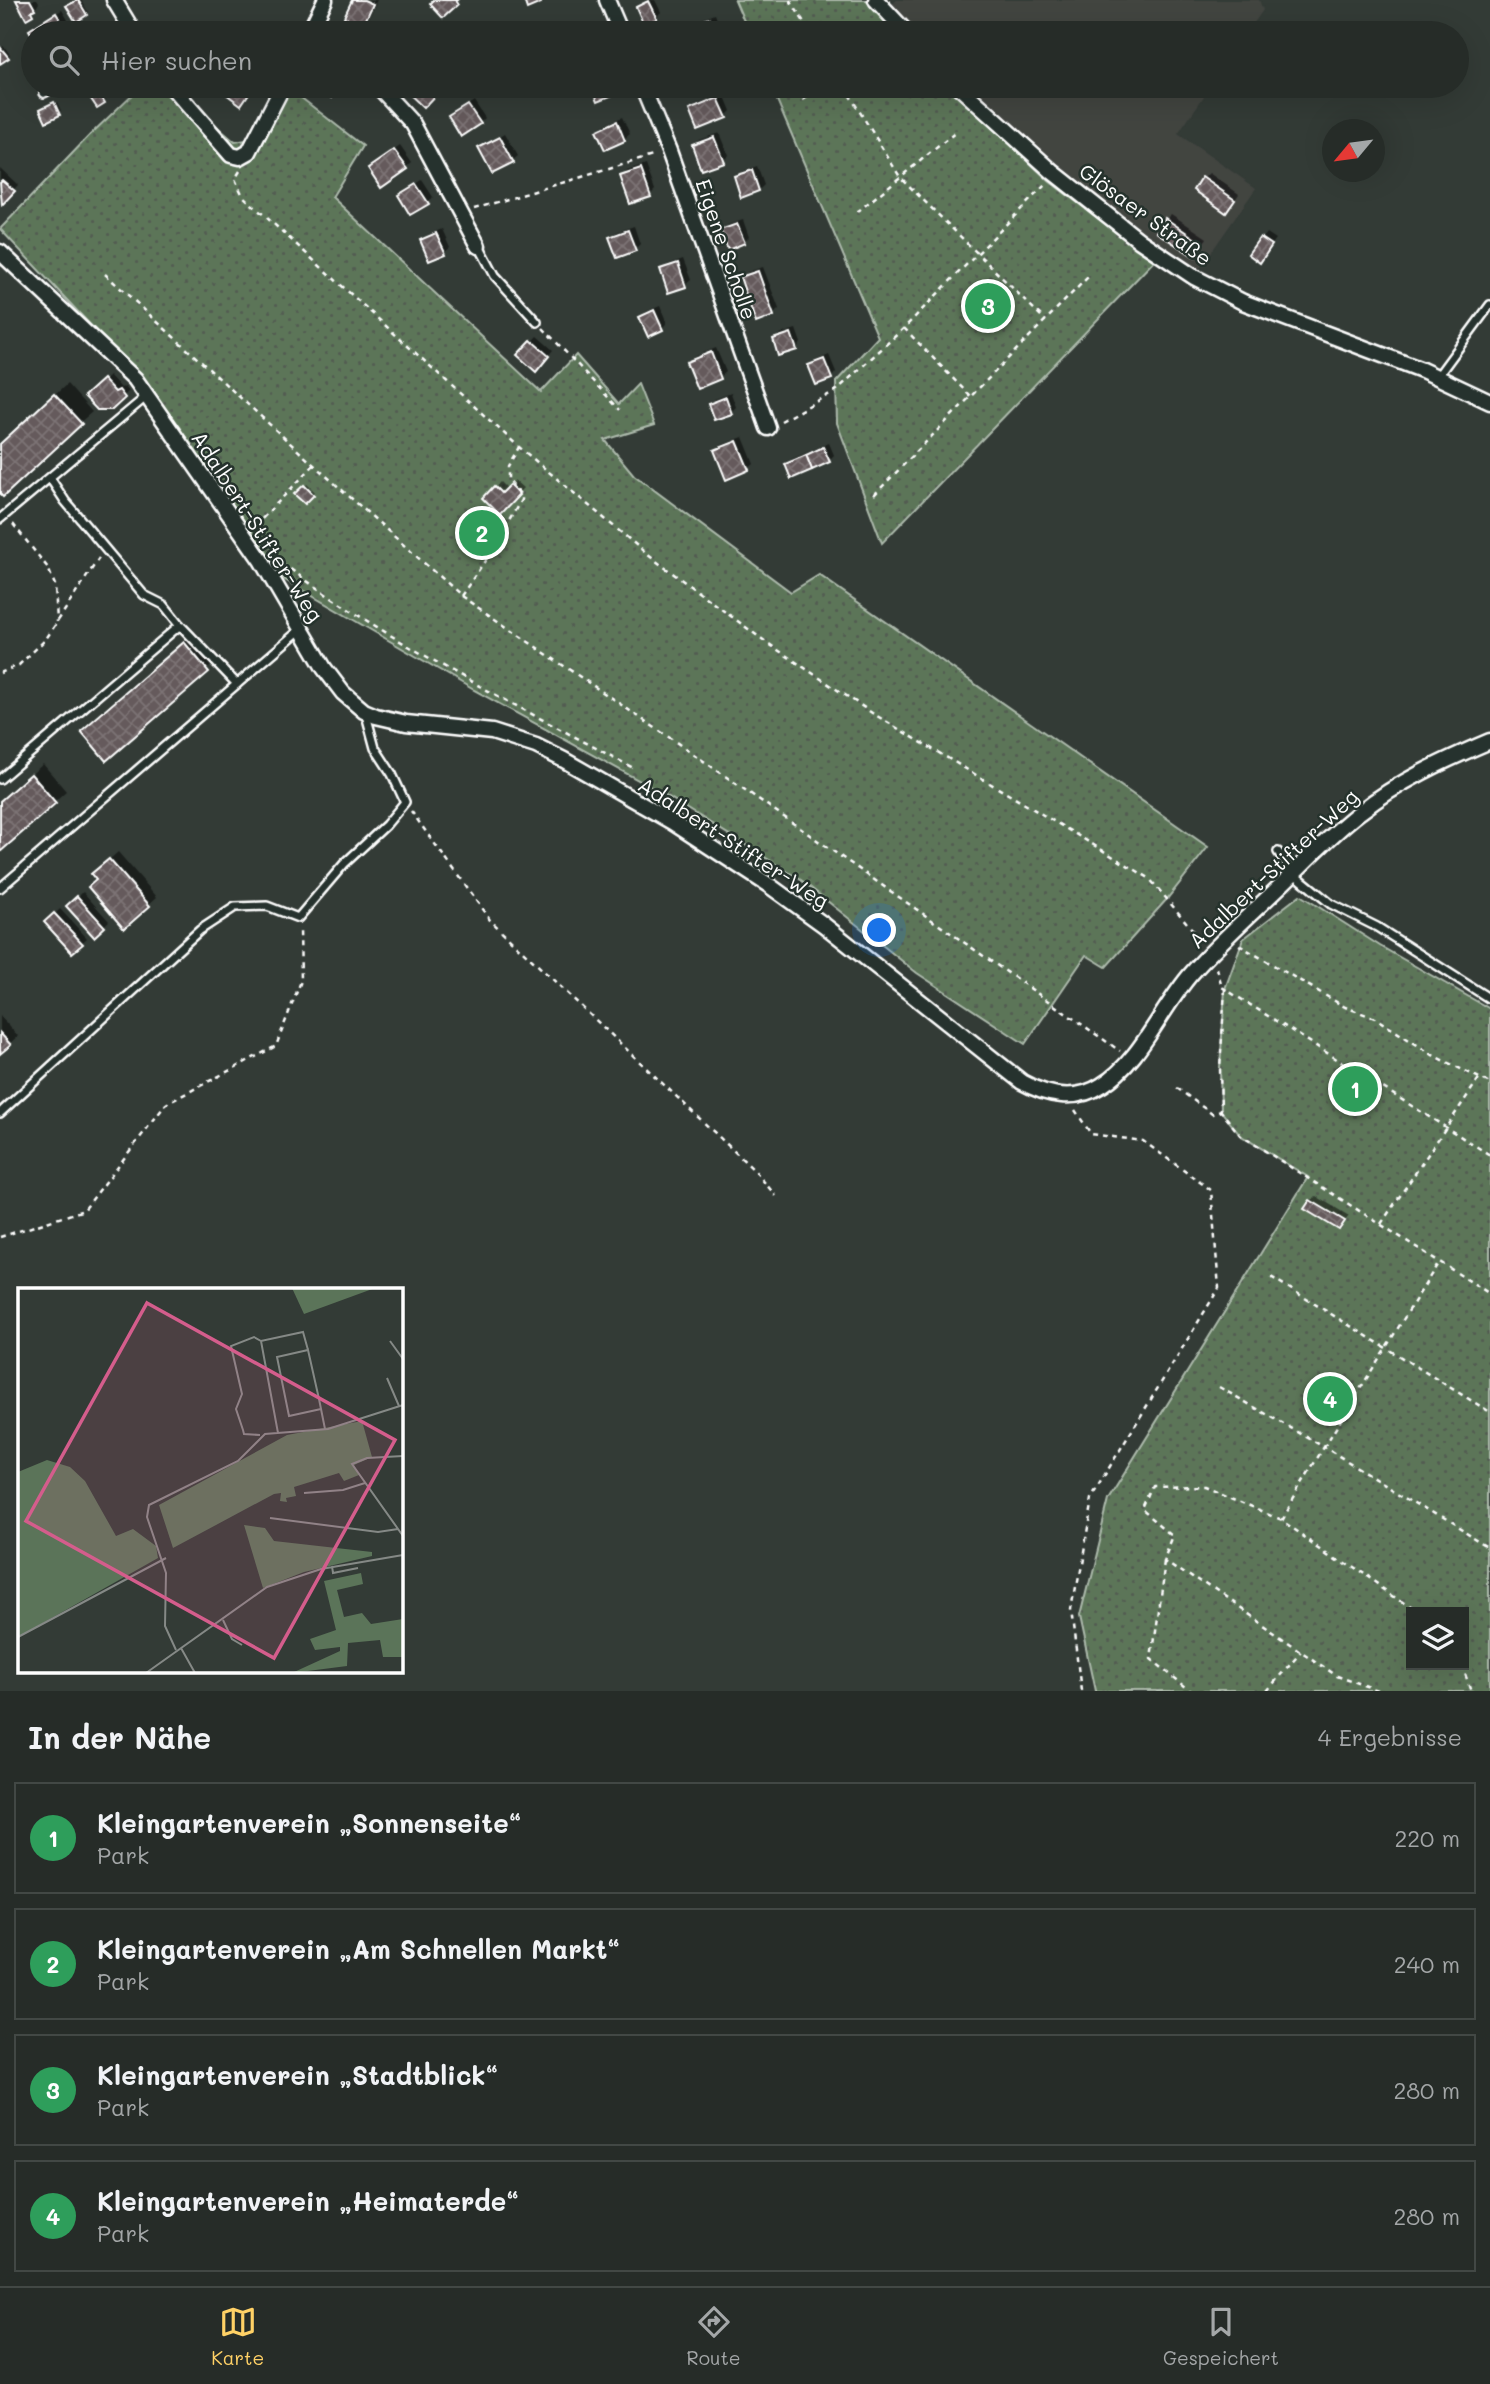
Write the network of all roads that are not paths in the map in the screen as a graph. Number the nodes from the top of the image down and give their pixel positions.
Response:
1 (114, 0) edge
2 (325, 0) edge
3 (607, 0) edge
4 (876, 0) edge
5 (127, 21) edge
6 (316, 21) edge
7 (616, 21) edge
8 (896, 21) edge
9 (181, 98) edge
10 (276, 98) edge
11 (389, 98) edge
12 (647, 98) edge
13 (971, 98) edge
14 (478, 246) joint
15 (0, 252) edge
16 (1490, 305) edge
17 (537, 322) road end
18 (1437, 377) junction
19 (147, 396) junction
20 (1490, 402) edge
21 (768, 428) road end
22 (50, 478) junction
23 (2, 517) edge
24 (180, 625) junction
25 (301, 629) junction
26 (237, 684) junction
27 (364, 711) junction
28 (1490, 741) edge
29 (0, 779) edge
30 (1278, 852) dead end
31 (1293, 873) junction
32 (0, 888) edge
33 (1490, 999) edge
34 (0, 1113) edge

1 - 5 street
2 - 6 street
3 - 7 street
4 - 8 street
9 - 10 street
11 - 14 street
12 - 21 street, Eigene Scholle
13 - 18 street, Glösaer Straße
14 - 17 lane
15 - 19 street, Adalbert-Stifter-Weg
16 - 18 lane
18 - 20 street, Glösaer Straße
19 - 22 lane
19 - 25 street, Adalbert-Stifter-Weg
22 - 23 lane
22 - 24 lane
24 - 26 lane
24 - 29 lane
25 - 26 lane
25 - 27 street, Adalbert-Stifter-Weg
26 - 32 lane
27 - 31 street, Adalbert-Stifter-Weg
27 - 34 lane
28 - 31 street, Adalbert-Stifter-Weg
30 - 31 lane
31 - 33 lane

